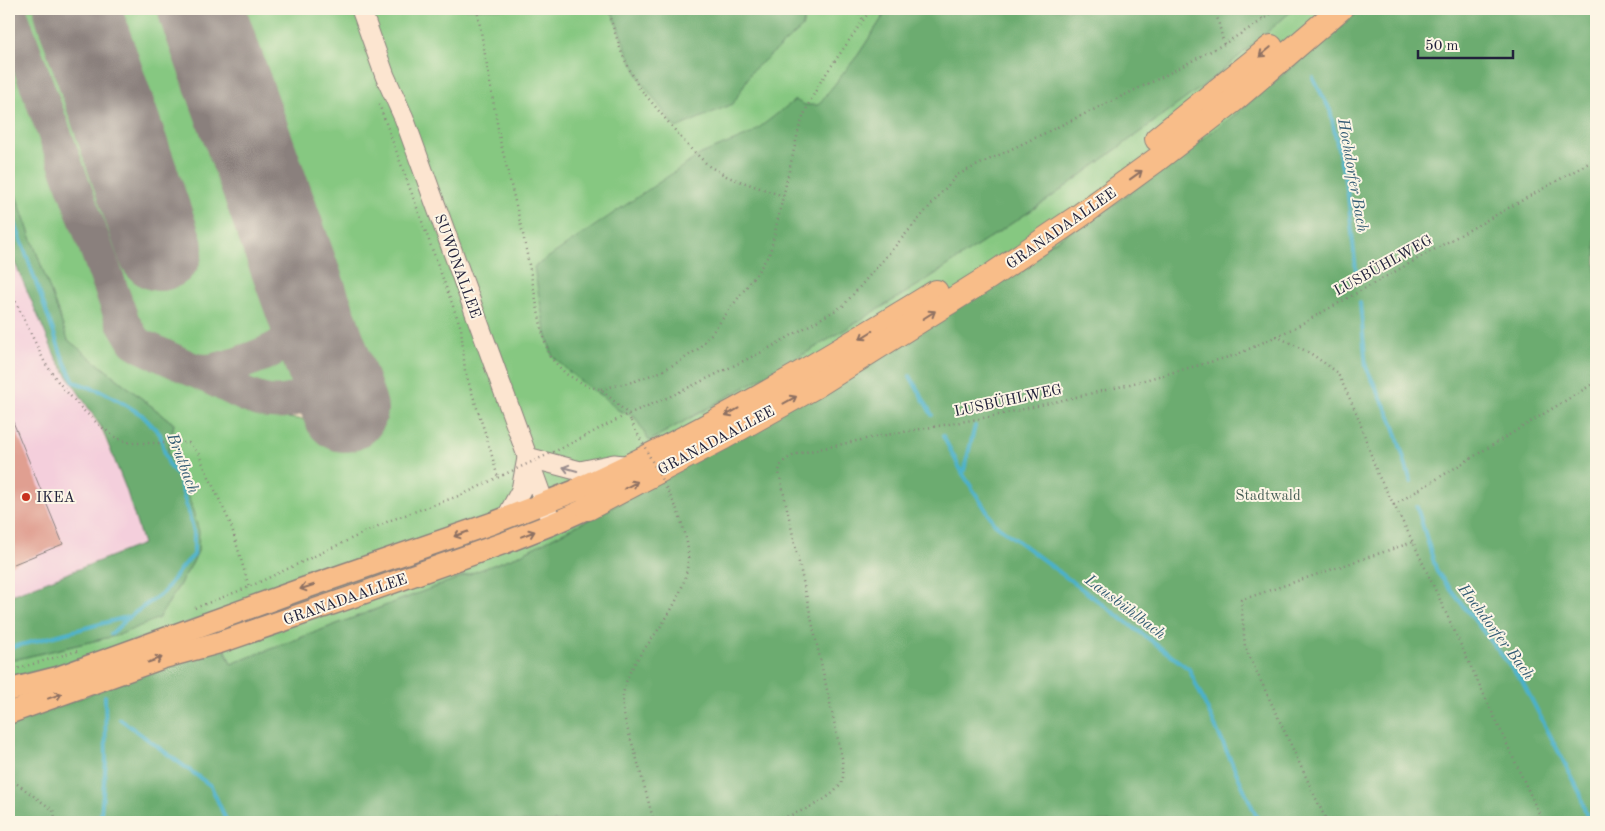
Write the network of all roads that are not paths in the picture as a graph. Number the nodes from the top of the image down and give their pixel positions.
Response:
1 (361, 9) edge
2 (1316, 9) edge
3 (1340, 9) edge
4 (527, 457) junction
5 (632, 465) junction
6 (584, 498) junction
7 (544, 504) junction
8 (506, 518) junction
9 (552, 524) junction
10 (9, 690) edge
11 (9, 713) edge

1 - 4 street, SUWONALLEE
2 -> 5 highway, GRANADAALLEE
6 -> 3 highway, GRANADAALLEE
5 -> 4 street
4 - 7 street, SUWONALLEE
4 - 8 street
5 - 6 highway, GRANADAALLEE
6 - 7 main road, GRANADAALLEE
6 - 9 main road, GRANADAALLEE
7 - 8 main road, GRANADAALLEE
7 - 9 street, SUWONALLEE
8 -> 10 main road, GRANADAALLEE
11 -> 9 main road, GRANADAALLEE

